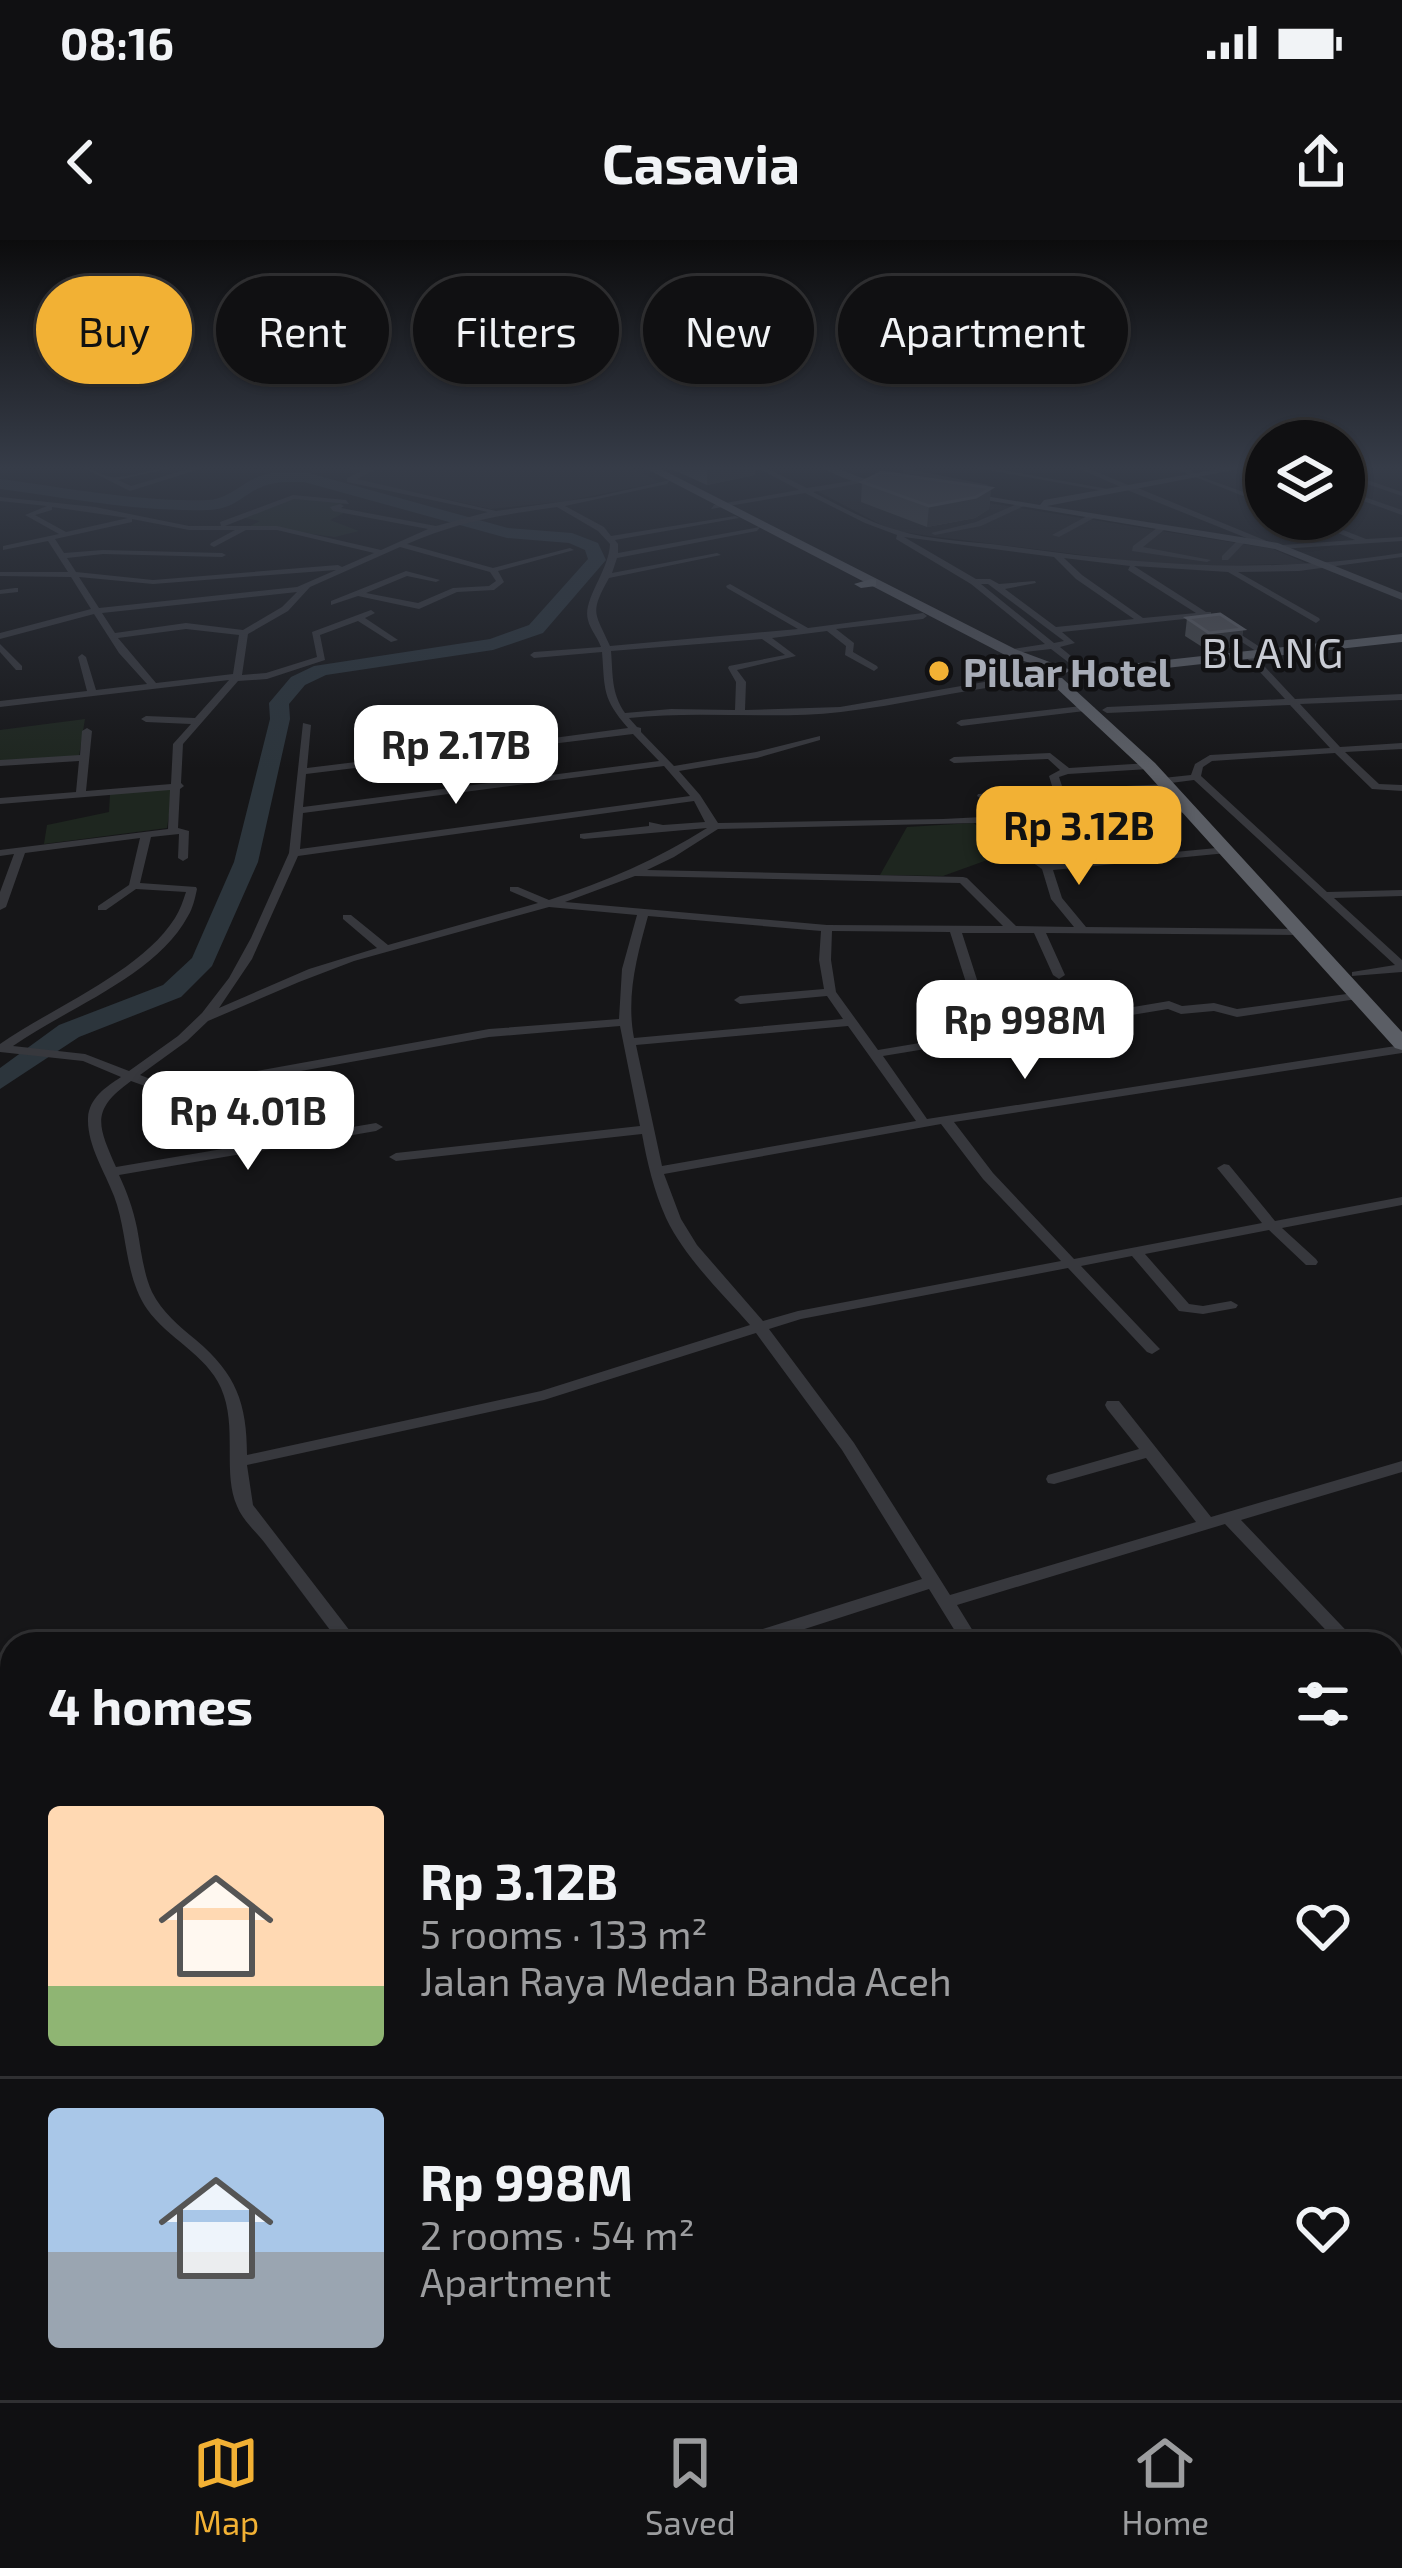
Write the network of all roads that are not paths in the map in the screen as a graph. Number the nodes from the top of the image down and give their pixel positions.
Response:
1 (69, 568) edge
2 (326, 568) edge
3 (345, 568) edge
4 (485, 568) edge
5 (501, 568) edge
6 (612, 568) edge
7 (652, 568) edge
8 (835, 568) edge
9 (837, 568) edge
10 (950, 568) edge
11 (1073, 568) edge
12 (1130, 568) edge
13 (1199, 568) edge
14 (1305, 568) edge
15 (1334, 568) edge
16 (493, 570) junction
17 (1229, 570) junction
18 (0, 574) edge
19 (73, 574) junction
20 (610, 576) junction
21 (325, 578) junction
22 (436, 580) dead end
23 (974, 582) junction
24 (866, 583) junction
25 (1032, 583) dead end
26 (306, 586) junction
27 (730, 586) dead end
28 (997, 587) junction
29 (370, 588) junction
30 (15, 590) dead end
31 (0, 592) edge
32 (356, 593) junction
33 (1402, 597) edge
34 (95, 611) junction
35 (1208, 614) junction
36 (923, 616) junction
37 (357, 617) junction
38 (1316, 620) dead end
39 (1142, 621) junction
40 (829, 628) junction
41 (1053, 630) junction
42 (808, 631) junction
43 (244, 633) junction
44 (2, 634) edge
45 (113, 636) junction
46 (764, 636) junction
47 (1402, 638) edge
48 (394, 640) dead end
49 (0, 647) edge
50 (1054, 647) junction
51 (607, 651) junction
52 (1010, 652) junction
53 (1257, 654) junction
54 (534, 656) dead end
55 (82, 658) dead end
56 (19, 668) dead end
57 (874, 668) dead end
58 (1065, 676) junction
59 (236, 677) junction
60 (152, 684) junction
61 (92, 692) junction
62 (1402, 697) edge
63 (1295, 701) junction
64 (0, 704) edge
65 (1099, 709) junction
66 (740, 711) junction
67 (404, 716) dead end
68 (625, 716) junction
69 (146, 719) dead end
70 (196, 721) junction
71 (961, 723) dead end
72 (306, 725) dead end
73 (638, 730) junction
74 (87, 731) dead end
75 (817, 738) dead end
76 (541, 742) junction
77 (1402, 746) edge
78 (1339, 748) junction
79 (84, 758) junction
80 (954, 760) dead end
81 (0, 764) edge
82 (669, 766) junction
83 (1149, 766) junction
84 (1067, 771) junction
85 (302, 772) junction
86 (1176, 781) junction
87 (179, 786) junction
88 (1402, 788) edge
89 (1059, 792) junction
90 (80, 794) junction
91 (982, 796) dead end
92 (694, 798) junction
93 (0, 801) edge
94 (1187, 810) junction
95 (298, 811) junction
96 (979, 821) junction
97 (714, 825) junction
98 (173, 831) junction
99 (146, 834) junction
100 (584, 836) dead end
101 (21, 850) junction
102 (1227, 850) junction
103 (0, 853) edge
104 (294, 853) junction
105 (183, 858) dead end
106 (1047, 867) junction
107 (634, 873) junction
108 (134, 886) junction
109 (514, 889) dead end
110 (1402, 893) edge
111 (1323, 895) junction
112 (549, 904) junction
113 (0, 907) edge
114 (102, 908) dead end
115 (643, 915) junction
116 (347, 917) dead end
117 (827, 928) junction
118 (955, 930) junction
119 (1014, 931) junction
120 (1039, 931) junction
121 (1084, 931) junction
122 (1300, 932) junction
123 (386, 949) junction
124 (1402, 967) edge
125 (1059, 974) dead end
126 (1356, 974) junction
127 (830, 992) junction
128 (975, 992) dead end
129 (1357, 995) junction
130 (740, 1000) dead end
131 (205, 1018) junction
132 (625, 1022) junction
133 (854, 1022) junction
134 (1402, 1026) edge
135 (629, 1042) junction
136 (1402, 1047) edge
137 (4, 1049) edge
138 (874, 1054) junction
139 (128, 1076) junction
140 (945, 1120) junction
141 (924, 1123) junction
142 (376, 1127) dead end
143 (647, 1130) junction
144 (396, 1157) dead end
145 (1224, 1168) dead end
146 (656, 1171) junction
147 (111, 1172) junction
148 (1402, 1201) edge
149 (1271, 1225) junction
150 (1134, 1250) junction
151 (1070, 1261) junction
152 (1311, 1262) dead end
153 (1231, 1305) dead end
154 (759, 1326) junction
155 (1152, 1349) dead end
156 (1112, 1406) dead end
157 (1149, 1451) junction
158 (243, 1461) junction
159 (1402, 1466) edge
160 (1054, 1478) dead end
161 (1228, 1517) junction
162 (1207, 1524) junction
163 (931, 1582) junction
164 (946, 1602) junction
165 (341, 1632) edge
166 (775, 1632) edge
167 (965, 1632) edge
168 (1338, 1632) edge

1 - 19 street
2 - 19 street
3 - 21 street
4 - 16 street
5 - 16 street
6 - 20 street
7 - 20 street
8 - 24 main road
9 - 24 main road
10 - 23 street
11 - 39 street
12 - 35 street
13 - 17 street
14 - 17 street
15 - 33 main road
16 - 32 street
17 - 38 street
18 - 19 street
19 - 34 street
20 - 51 street
21 - 26 street
21 - 29 street
22 - 29 street
23 - 28 street
23 - 50 street
24 - 36 main road
24 - 52 main road
25 - 28 street
26 - 34 street
26 - 43 street
27 - 42 street
28 - 41 street
29 - 32 street
30 - 31 street
32 - 37 street
34 - 44 street
34 - 45 street
35 - 39 street
35 - 53 street
36 - 40 street
36 - 58 main road
37 - 48 street
37 - 59 street
39 - 41 street
40 - 42 street
40 - 57 street
41 - 50 street
42 - 46 street
43 - 45 street
43 - 59 street
45 - 60 street
46 - 51 street
46 - 66 street
47 - 53 highway
49 - 56 street
50 - 52 street
50 - 58 street
51 - 54 street
51 - 68 street
52 - 58 main road
53 - 58 highway
53 - 63 street
55 - 61 street
58 - 65 highway
58 - 66 street
59 - 60 street
59 - 70 street
60 - 61 street
61 - 64 street
62 - 63 street
63 - 65 street
63 - 78 street
65 - 71 street
65 - 83 highway
65 - 86 highway
66 - 68 street
67 - 76 street
68 - 73 street
69 - 70 street
70 - 87 street
72 - 85 street
73 - 76 street
73 - 82 street
74 - 79 street
75 - 82 street
76 - 85 street
77 - 78 street
78 - 86 street
78 - 88 street
79 - 81 street
79 - 90 street
80 - 84 street
82 - 92 street
82 - 95 street
83 - 84 street
83 - 86 highway
84 - 89 street
85 - 95 street
86 - 89 street
86 - 94 highway
86 - 111 street
86 - 126 highway
87 - 90 street
87 - 98 street
89 - 91 street
90 - 93 street
92 - 97 street
92 - 104 street
94 - 96 street
94 - 102 highway
95 - 104 street
96 - 97 street
96 - 106 street
97 - 100 street
97 - 107 street
98 - 99 street
98 - 105 street
99 - 101 street
99 - 108 street
101 - 103 street
101 - 113 street
102 - 106 street
102 - 122 highway
104 - 131 street
106 - 121 street
107 - 112 street
107 - 119 street
108 - 114 street
108 - 137 street
109 - 112 street
110 - 111 street
111 - 124 street
112 - 115 street
112 - 123 street
115 - 117 street
115 - 132 street
116 - 123 street
117 - 118 street
117 - 127 street
118 - 119 street
118 - 128 street
119 - 120 street
120 - 121 street
120 - 125 street
121 - 122 street
122 - 129 highway
123 - 131 street
124 - 126 street
126 - 134 highway
127 - 130 street
127 - 133 street
129 - 136 highway
129 - 138 street
131 - 139 street
132 - 135 street
132 - 139 street
133 - 135 street
133 - 138 street
135 - 143 street
136 - 140 street
137 - 139 street
138 - 141 street
139 - 147 street
140 - 141 street
140 - 151 street
141 - 146 street
142 - 147 street
143 - 144 street
143 - 146 street
145 - 149 street
146 - 154 street
147 - 158 street
148 - 149 street
149 - 150 street
149 - 152 street
150 - 151 street
150 - 153 street
151 - 154 street
151 - 155 street
154 - 158 street
154 - 163 street
156 - 157 street
157 - 160 street
157 - 162 street
158 - 165 street
159 - 161 street
161 - 162 street
161 - 168 street
162 - 164 street
163 - 164 street
163 - 166 street
164 - 167 street

